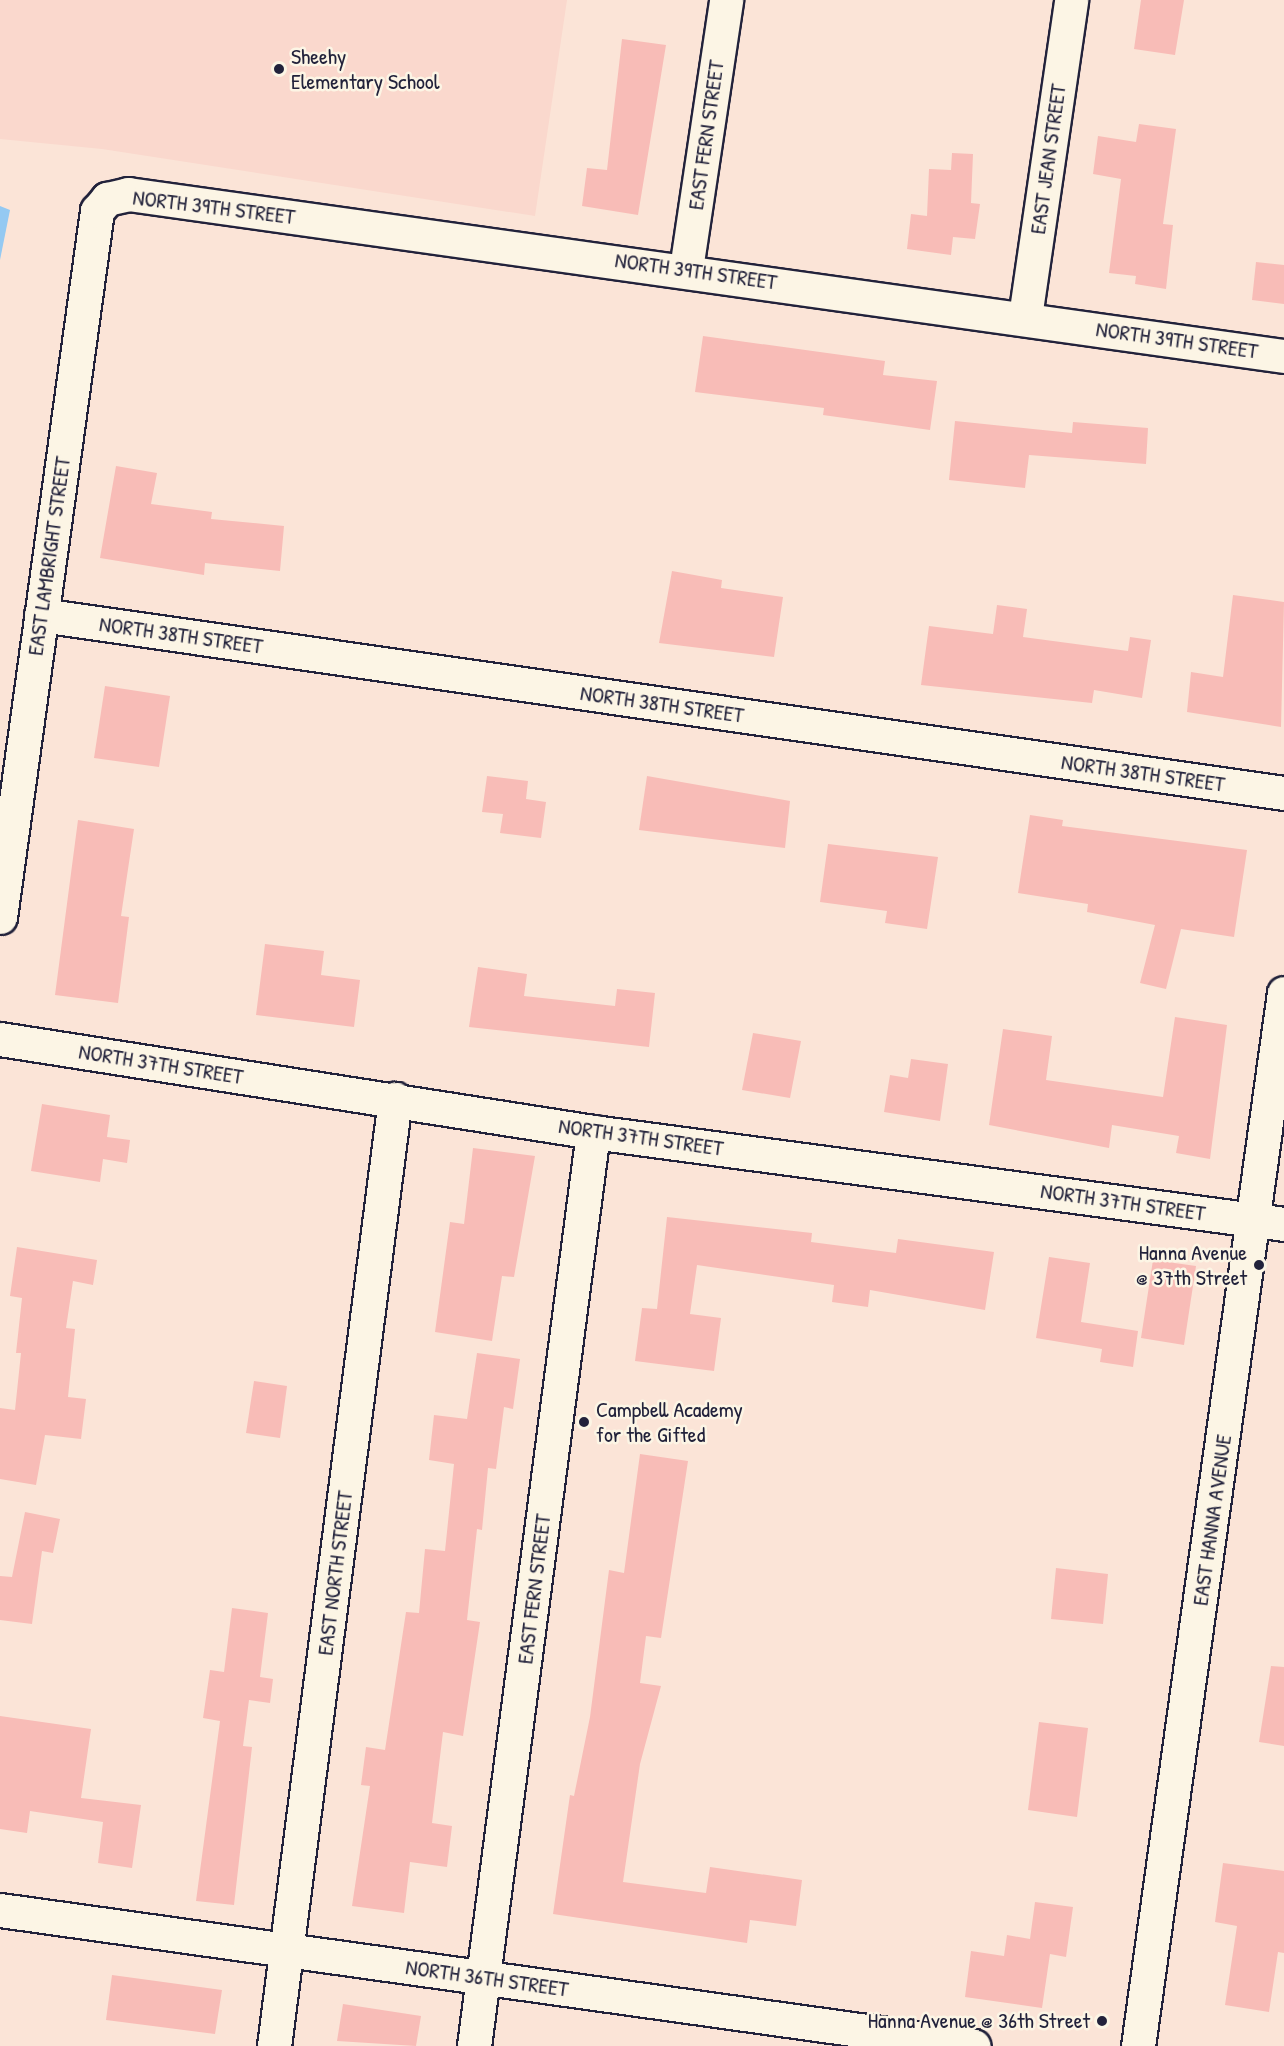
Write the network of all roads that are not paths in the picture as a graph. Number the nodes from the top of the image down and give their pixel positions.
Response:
1 (726, 0) edge
2 (1071, 0) edge
3 (107, 199) joint
4 (686, 269) junction
5 (1025, 318) junction
6 (1284, 356) edge
7 (41, 615) junction
8 (1284, 793) edge
9 (0, 917) edge
10 (1284, 993) edge
11 (0, 1040) edge
12 (395, 1099) junction
13 (593, 1132) junction
14 (1269, 1221) edge
15 (0, 1910) edge
16 (287, 1950) junction
17 (483, 1977) junction
18 (814, 2035) edge
19 (274, 2046) edge
20 (474, 2046) edge
21 (974, 2046) edge
22 (1138, 2046) edge

1 - 4 street, EAST FERN STREET
2 - 5 street, EAST JEAN STREET
3 - 4 street, NORTH 39TH STREET
3 - 7 street, EAST LAMBRIGHT STREET
4 - 5 street, NORTH 39TH STREET
5 - 6 street, NORTH 39TH STREET
7 - 8 street, NORTH 38TH STREET
7 - 9 street, EAST LAMBRIGHT STREET
10 - 14 street, EAST HANNA AVENUE
11 - 12 street, NORTH 37TH STREET
12 - 13 street, NORTH 37TH STREET
12 - 16 street, EAST NORTH STREET
13 - 14 street, NORTH 37TH STREET
13 - 17 street, EAST FERN STREET
14 - 22 street, EAST HANNA AVENUE
15 - 16 street, NORTH 36TH STREET
16 - 17 street, NORTH 36TH STREET
16 - 19 street, EAST NORTH STREET
17 - 18 street, NORTH 36TH STREET
17 - 20 street, EAST FERN STREET
18 - 21 street, NORTH 36TH STREET

